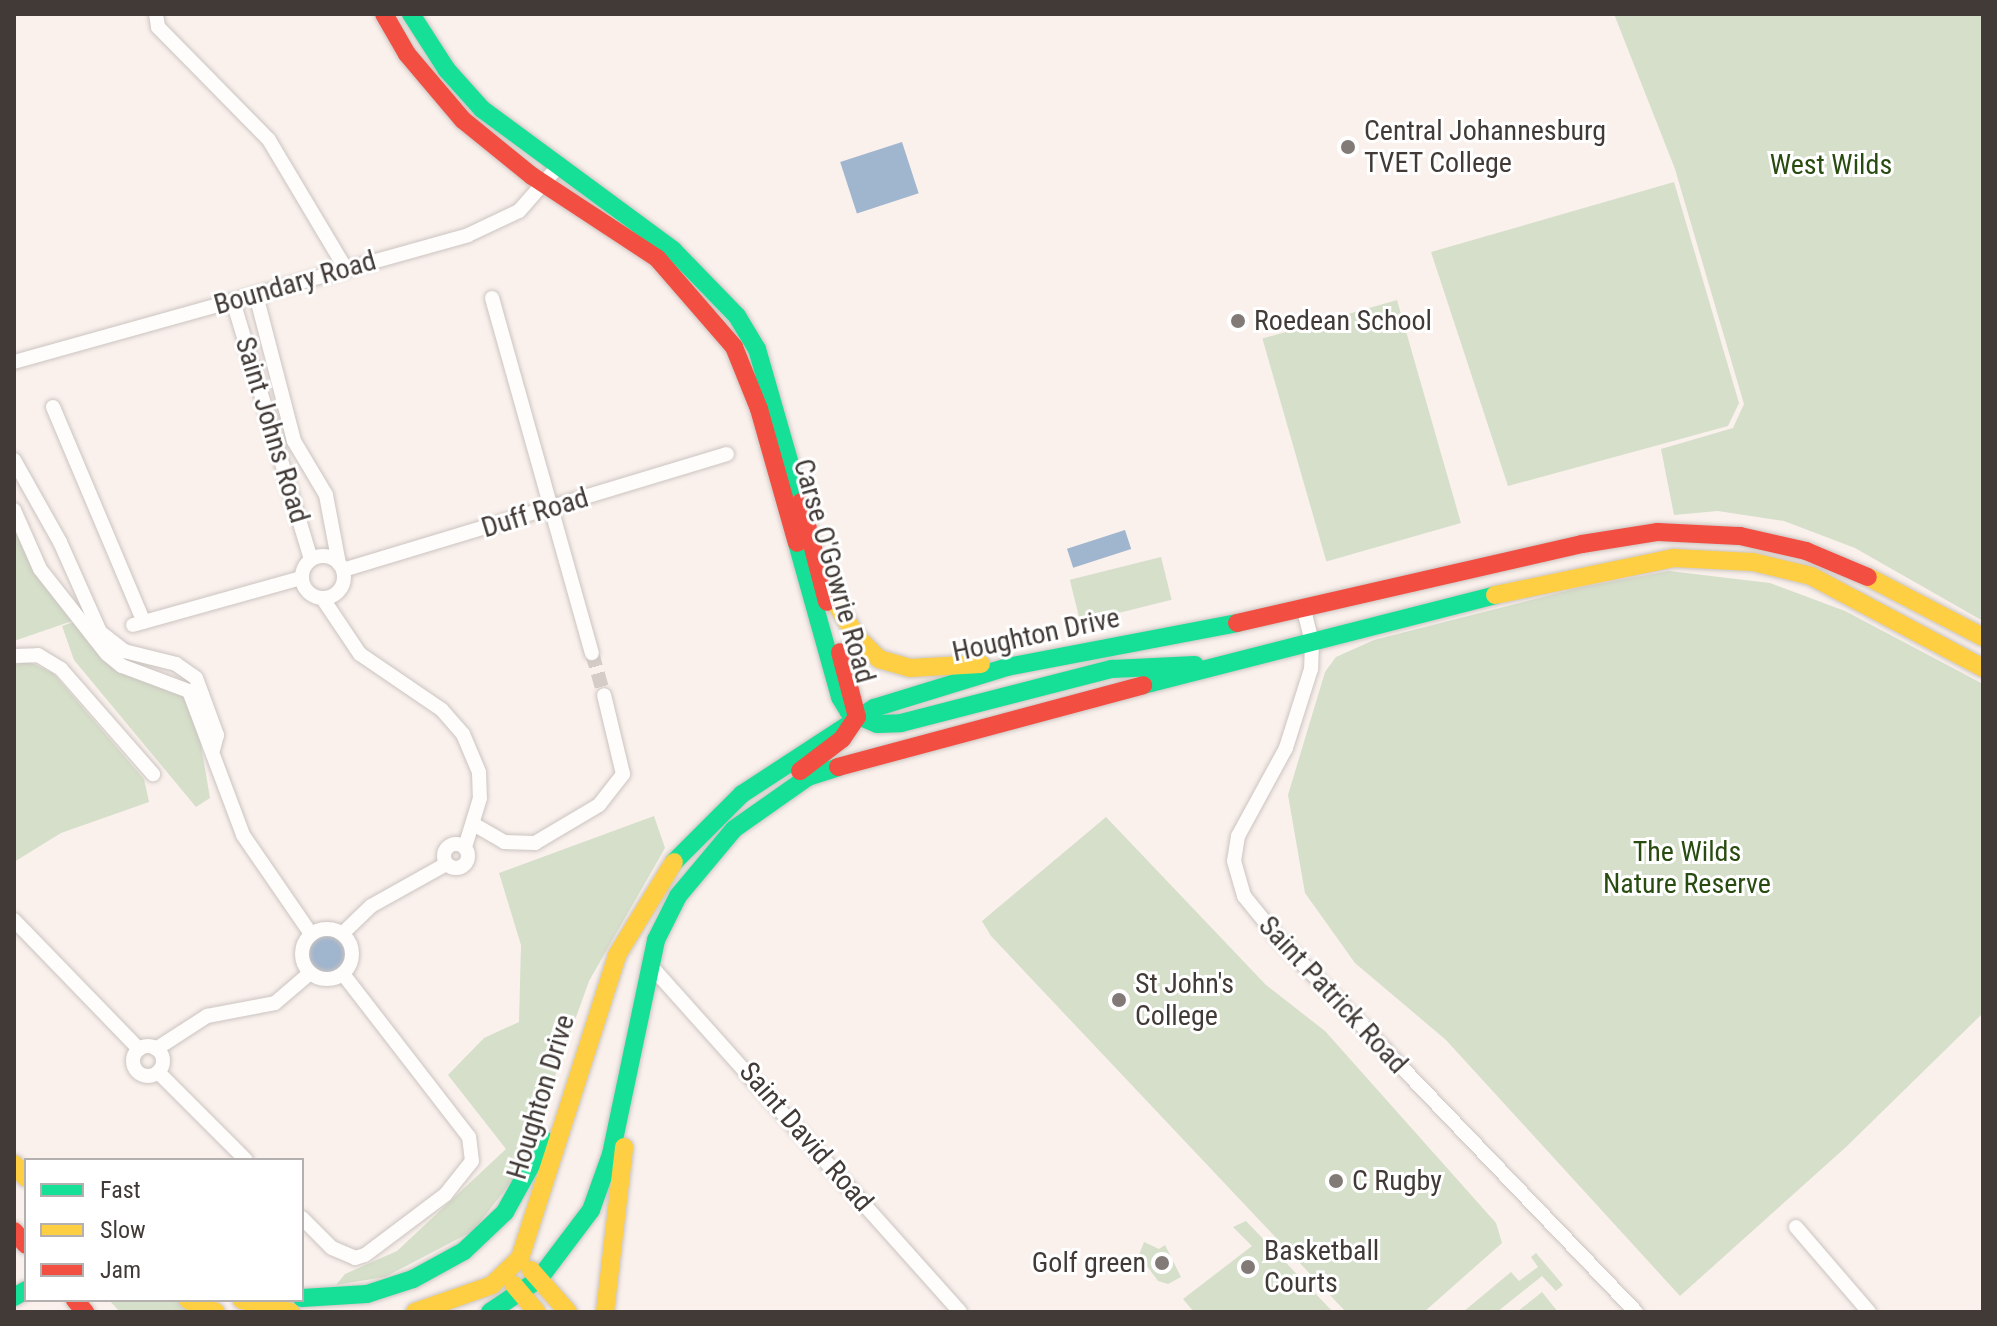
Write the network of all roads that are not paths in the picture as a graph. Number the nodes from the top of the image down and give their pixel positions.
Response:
1 (156, 14) edge
2 (384, 14) edge
3 (411, 14) edge
4 (556, 169) junction
5 (545, 185) junction
6 (346, 269) junction
7 (256, 295) junction
8 (492, 298) dead end
9 (233, 301) junction
10 (14, 362) edge
11 (53, 407) dead end
12 (727, 454) dead end
13 (14, 460) edge
14 (552, 508) junction
15 (14, 510) edge
16 (311, 559) junction
17 (341, 567) junction
18 (301, 578) junction
19 (823, 583) junction
20 (323, 599) junction
21 (1304, 610) junction
22 (1983, 637) edge
23 (1312, 643) junction
24 (592, 653) tunnel mouth
25 (14, 656) edge
26 (1046, 660) junction
27 (1239, 663) junction
28 (1983, 668) edge
29 (604, 695) tunnel mouth
30 (840, 697) junction
31 (857, 717) junction
32 (818, 741) junction
33 (213, 750) junction
34 (153, 774) dead end
35 (743, 821) junction
36 (475, 825) junction
37 (14, 920) edge
38 (311, 934) junction
39 (342, 934) junction
40 (650, 965) junction
41 (310, 973) junction
42 (343, 974) junction
43 (606, 985) junction
44 (641, 1012) junction
45 (588, 1036) junction
46 (139, 1049) junction
47 (156, 1049) junction
48 (158, 1072) junction
49 (244, 1158) edge
50 (304, 1220) edge
51 (1796, 1227) dead end
52 (520, 1258) junction
53 (507, 1275) junction
54 (539, 1279) junction
55 (521, 1294) junction
56 (304, 1298) edge
57 (193, 1302) edge
58 (250, 1302) edge
59 (216, 1312) edge
60 (291, 1312) edge
61 (415, 1312) edge
62 (490, 1312) edge
63 (537, 1312) edge
64 (568, 1312) edge
65 (605, 1312) edge
66 (960, 1312) edge
67 (1636, 1312) edge
68 (1869, 1312) edge

1 - 6 street
2 - 5 main road, Carse O'Gowrie Road
3 - 4 main road, Carse O'Gowrie Road
4 - 5 street, Boundary Road
4 - 19 main road, Carse O'Gowrie Road
5 - 6 street, Boundary Road
5 - 30 main road, Carse O'Gowrie Road
6 - 7 street, Boundary Road
7 - 9 street, Boundary Road
7 - 17 street, Saint Johns Road
8 - 14 street
9 - 10 street, Boundary Road
9 - 16 street, Saint Johns Road
11 - 18 street
12 - 14 street, Duff Road
13 - 33 street
14 - 17 street, Duff Road
14 - 24 street
15 - 33 street
16 - 17 street
16 - 18 street
17 - 20 street
18 - 20 street
19 - 26 main road
19 - 31 main road, Carse O'Gowrie Road
20 - 36 street
21 - 22 main road, Houghton Drive
21 - 23 street, Saint Patrick Road
21 - 26 main road, Houghton Drive
23 - 27 main road
23 - 28 main road
23 - 67 street, Saint Patrick Road
25 - 34 street
26 - 31 main road, Houghton Drive
27 - 31 main road
27 - 35 main road
29 - 36 street
30 - 31 main road, Carse O'Gowrie Road
30 - 32 main road
31 - 32 main road, Houghton Drive
31 - 35 main road
32 - 43 main road, Houghton Drive
33 - 38 street
35 - 40 main road
36 - 39 street
37 - 46 street
38 - 39 street
38 - 41 street
39 - 42 street
40 - 43 main road
40 - 44 main road
40 - 66 street, Saint David Road
41 - 42 street
41 - 47 street
42 - 50 street
43 - 45 main road, Houghton Drive
44 - 54 main road
44 - 65 main road
45 - 52 main road, Houghton Drive
45 - 56 main road
46 - 47 street
46 - 48 street
47 - 48 street
48 - 49 street
51 - 68 street
52 - 53 main road, Houghton Drive
52 - 54 main road
53 - 55 main road
53 - 61 main road, Houghton Drive
54 - 55 main road
54 - 64 main road
55 - 62 main road
55 - 63 main road
57 - 59 main road
58 - 60 main road

